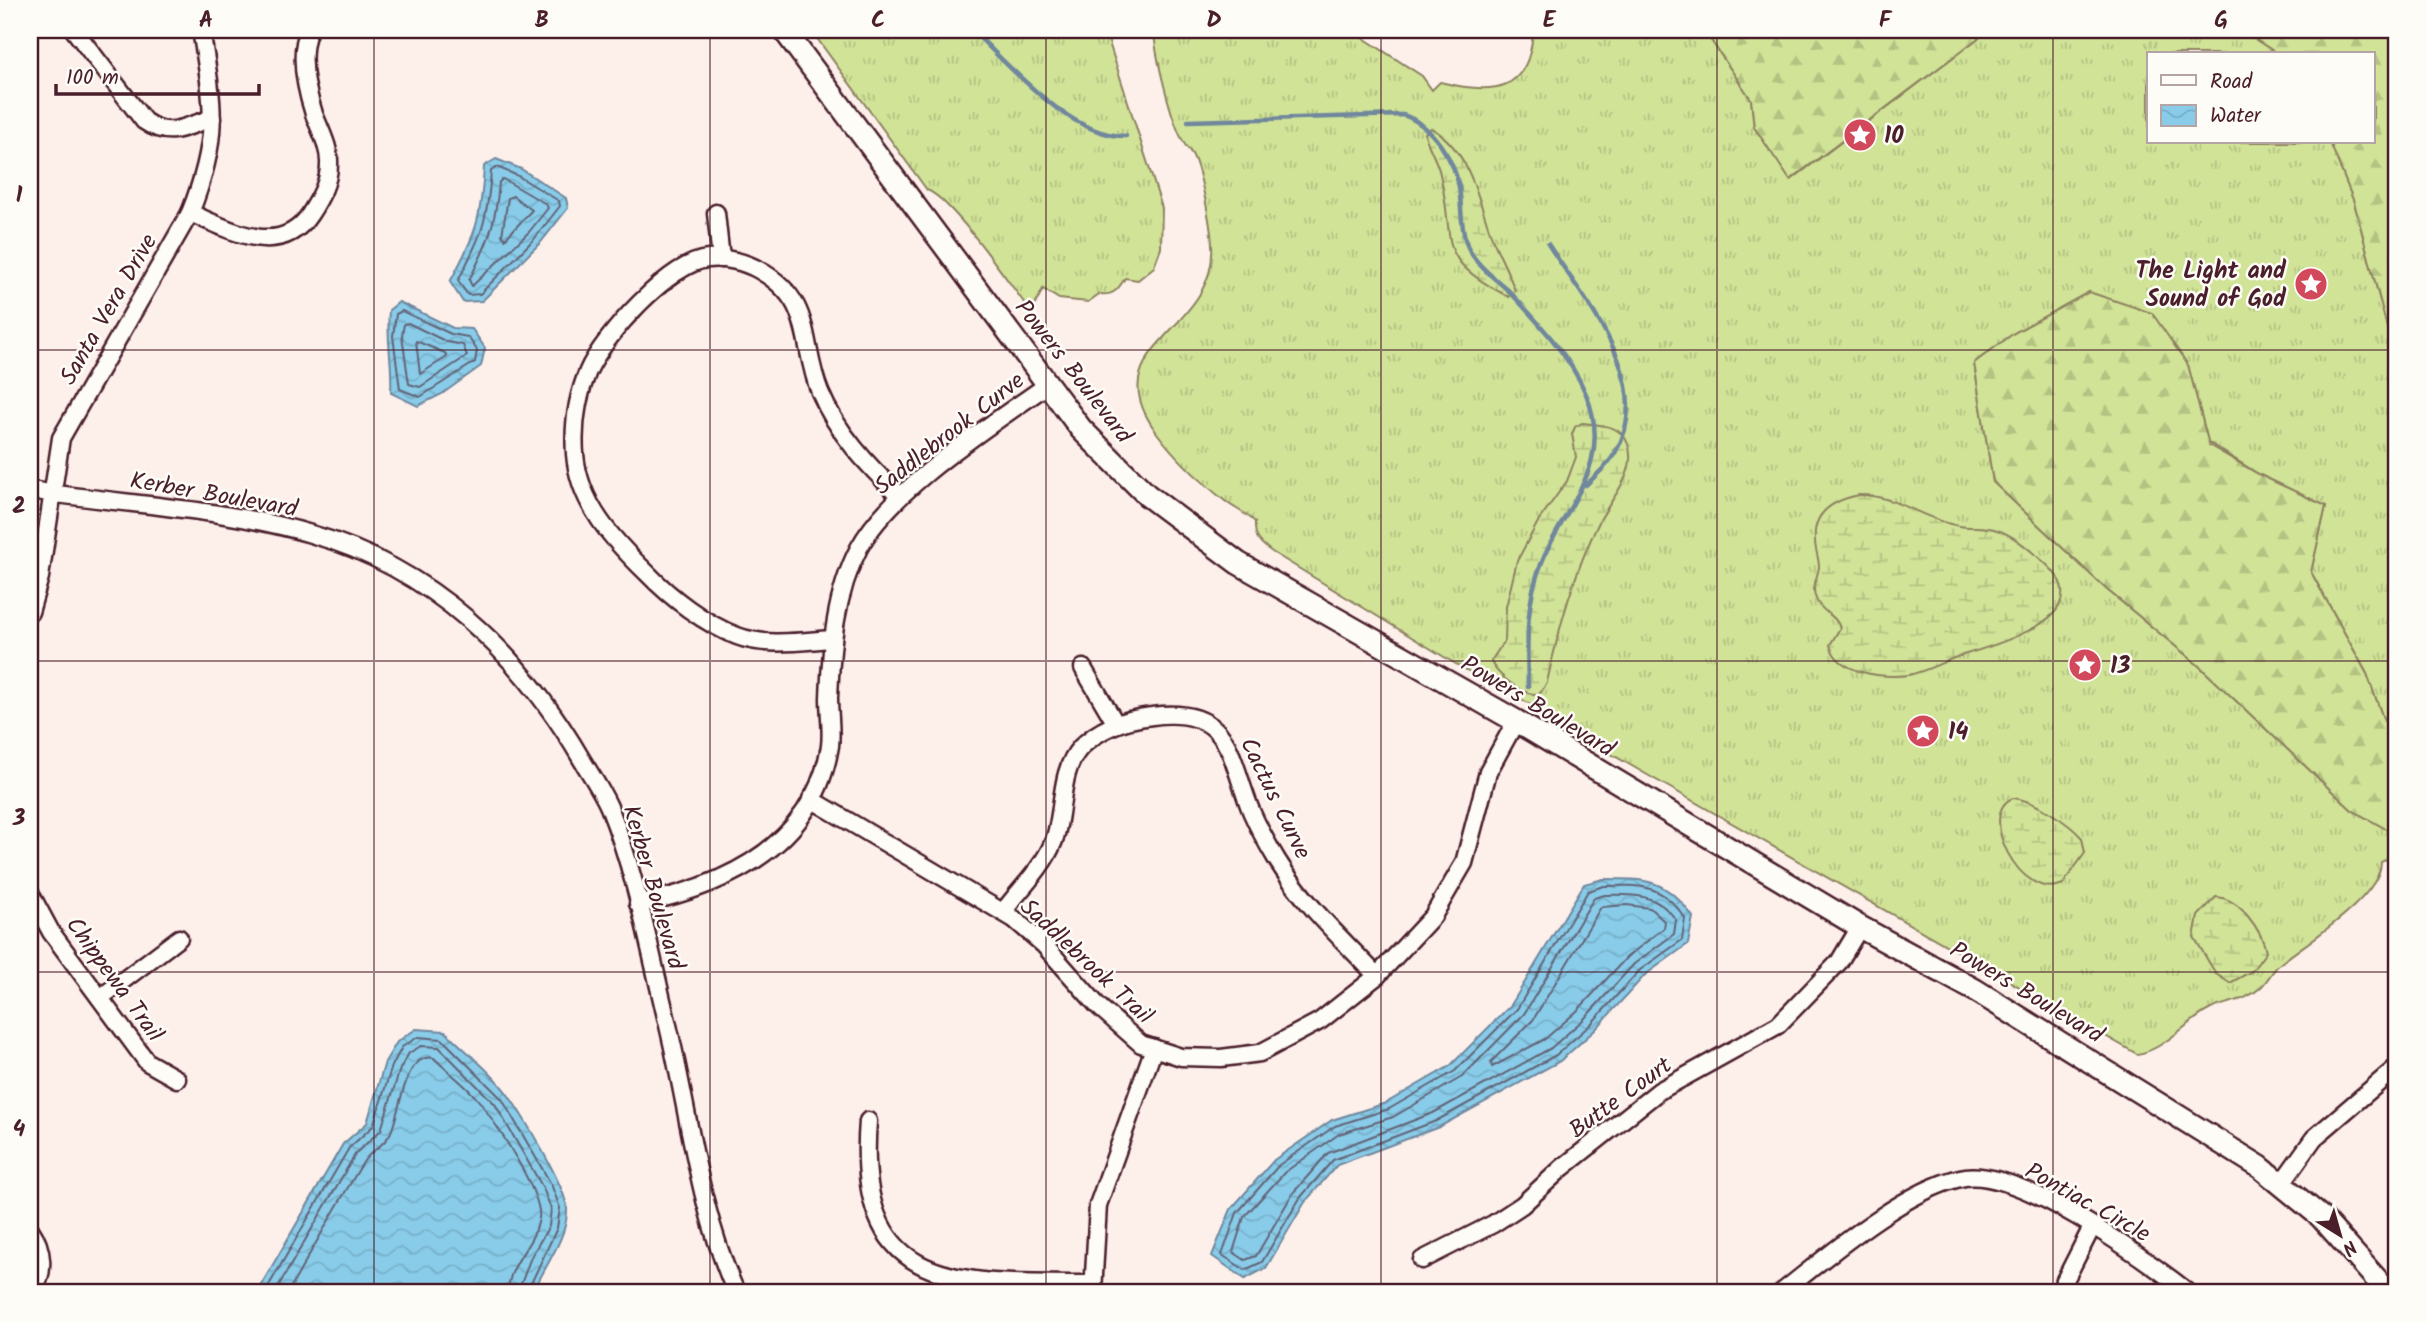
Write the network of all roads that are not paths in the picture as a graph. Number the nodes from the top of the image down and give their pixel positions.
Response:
1 (74, 30) edge
2 (201, 30) edge
3 (309, 30) edge
4 (784, 30) edge
5 (212, 118) junction
6 (716, 212) dead end
7 (190, 213) junction
8 (721, 259) junction
9 (1047, 385) junction
10 (30, 490) edge
11 (52, 494) junction
12 (900, 496) junction
13 (30, 612) edge
14 (832, 639) junction
15 (1083, 668) dead end
16 (1516, 721) junction
17 (1116, 724) junction
18 (811, 799) junction
19 (30, 893) edge
20 (638, 904) junction
21 (1003, 912) junction
22 (1860, 927) junction
23 (179, 938) dead end
24 (1377, 976) junction
25 (100, 998) junction
26 (1154, 1048) junction
27 (2397, 1067) edge
28 (177, 1079) dead end
29 (868, 1121) dead end
30 (2281, 1184) junction
31 (2092, 1227) junction
32 (30, 1229) edge
33 (1422, 1260) dead end
34 (1093, 1288) edge
35 (33, 1292) edge
36 (736, 1292) edge
37 (1782, 1292) edge
38 (2059, 1292) edge
39 (2188, 1292) edge
40 (2388, 1292) edge

1 - 5 street
2 - 5 street, Santa Vera Drive
3 - 7 street
4 - 9 main road, Powers Boulevard
5 - 7 street, Santa Vera Drive
6 - 8 street
7 - 11 street, Santa Vera Drive
8 - 12 street
8 - 14 street
9 - 12 street, Saddlebrook Curve
9 - 16 main road, Powers Boulevard
10 - 11 street, Kerber Boulevard
11 - 13 street, Santa Vera Drive
11 - 20 street, Kerber Boulevard
12 - 14 street, Saddlebrook Curve
14 - 18 street, Saddlebrook Curve
15 - 17 street
16 - 22 main road, Powers Boulevard
16 - 24 street, Saddlebrook Trail
17 - 21 street, Cactus Curve
17 - 24 street, Cactus Curve
18 - 20 street, Saddlebrook Curve
18 - 21 street, Saddlebrook Trail
19 - 25 street, Chippewa Trail
20 - 36 street, Kerber Boulevard
21 - 26 street, Saddlebrook Trail
22 - 30 main road, Powers Boulevard
22 - 33 street, Butte Court
23 - 25 street
24 - 26 street, Saddlebrook Trail
25 - 28 street, Chippewa Trail
26 - 34 street
27 - 30 street
29 - 34 street
30 - 40 main road, Powers Boulevard
31 - 37 street, Pontiac Circle
31 - 38 street
31 - 39 street, Pontiac Circle
32 - 35 street

